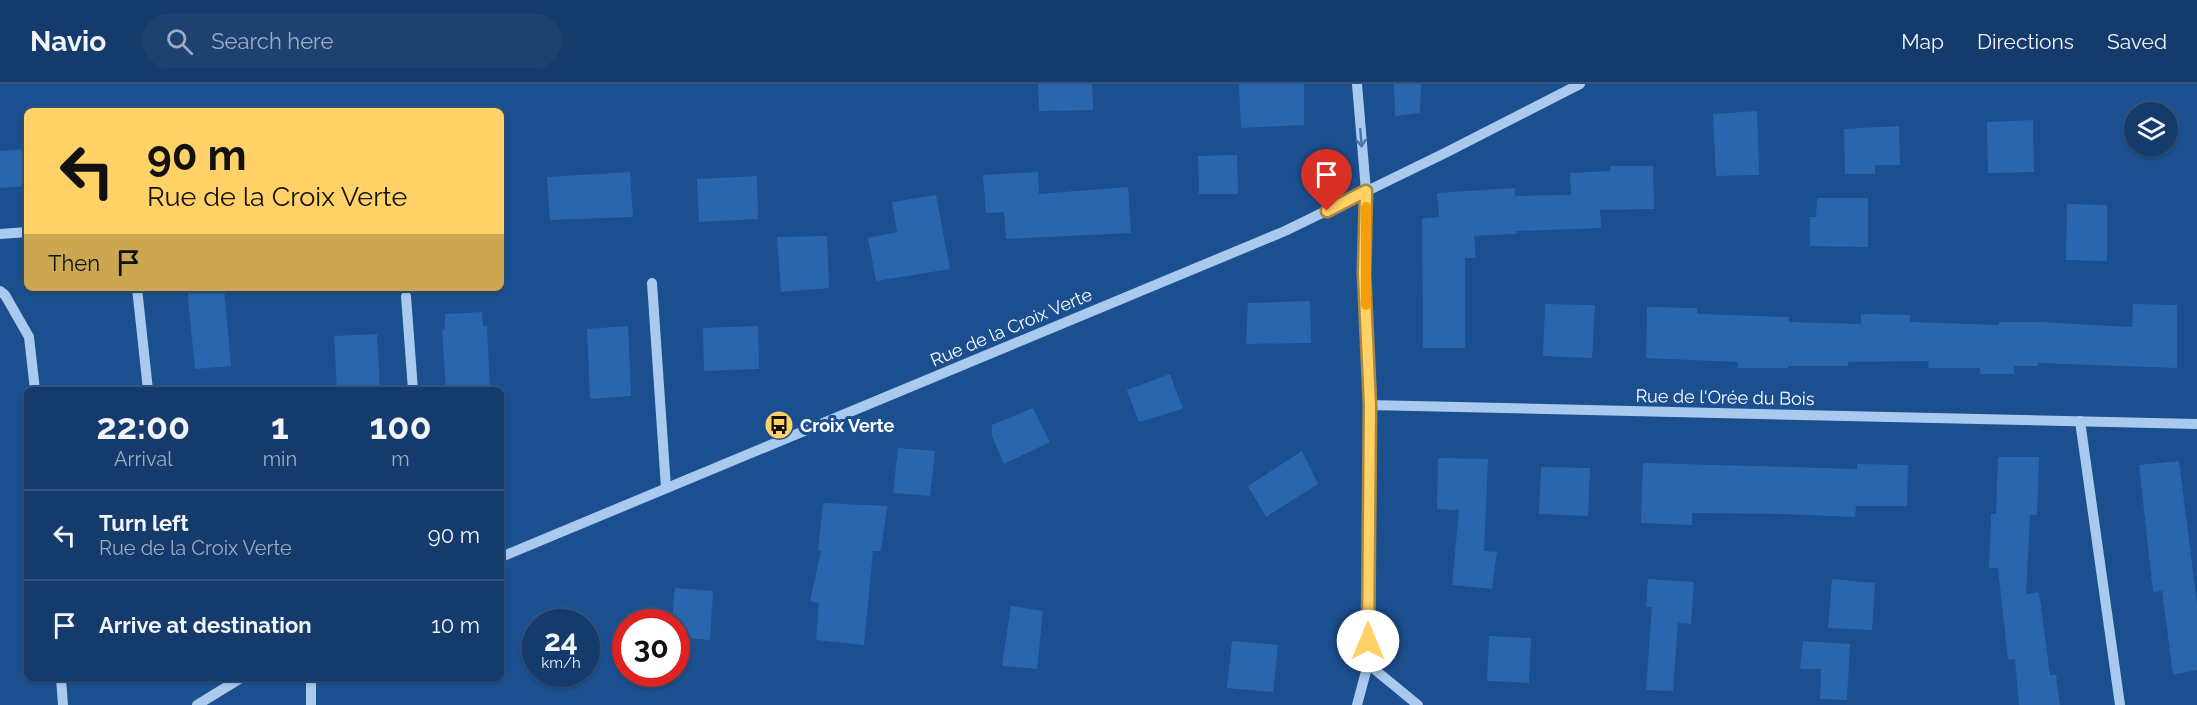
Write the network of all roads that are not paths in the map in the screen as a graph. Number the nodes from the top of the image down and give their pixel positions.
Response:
1 (1357, 84) edge
2 (1580, 84) edge
3 (1366, 191) junction
4 (24, 232) edge
5 (0, 234) edge
6 (652, 283) dead end
7 (0, 291) edge
8 (137, 291) edge
9 (406, 296) dead end
10 (35, 387) edge
11 (148, 387) edge
12 (413, 387) edge
13 (1370, 405) junction
14 (2080, 421) junction
15 (2197, 424) edge
16 (666, 488) junction
17 (504, 556) edge
18 (1368, 664) junction
19 (61, 681) edge
20 (235, 681) edge
21 (311, 681) edge
22 (63, 705) edge
23 (197, 705) edge
24 (311, 705) edge
25 (1357, 705) edge
26 (1418, 705) edge
27 (2120, 705) edge

1 -> 3 street
2 - 3 street, Rue de la Croix Verte
3 - 13 street
3 - 16 street, Rue de la Croix Verte
4 - 5 street
6 - 16 street
7 - 10 street
8 - 11 street
9 - 12 street
13 - 14 street, Rue de l'Orée du Bois
13 - 18 street
14 - 15 street, Rue de l'Orée du Bois
14 - 27 street
16 - 17 street, Rue de la Croix Verte
18 - 25 street
18 - 26 street
19 - 22 street
20 - 23 street
21 - 24 street

